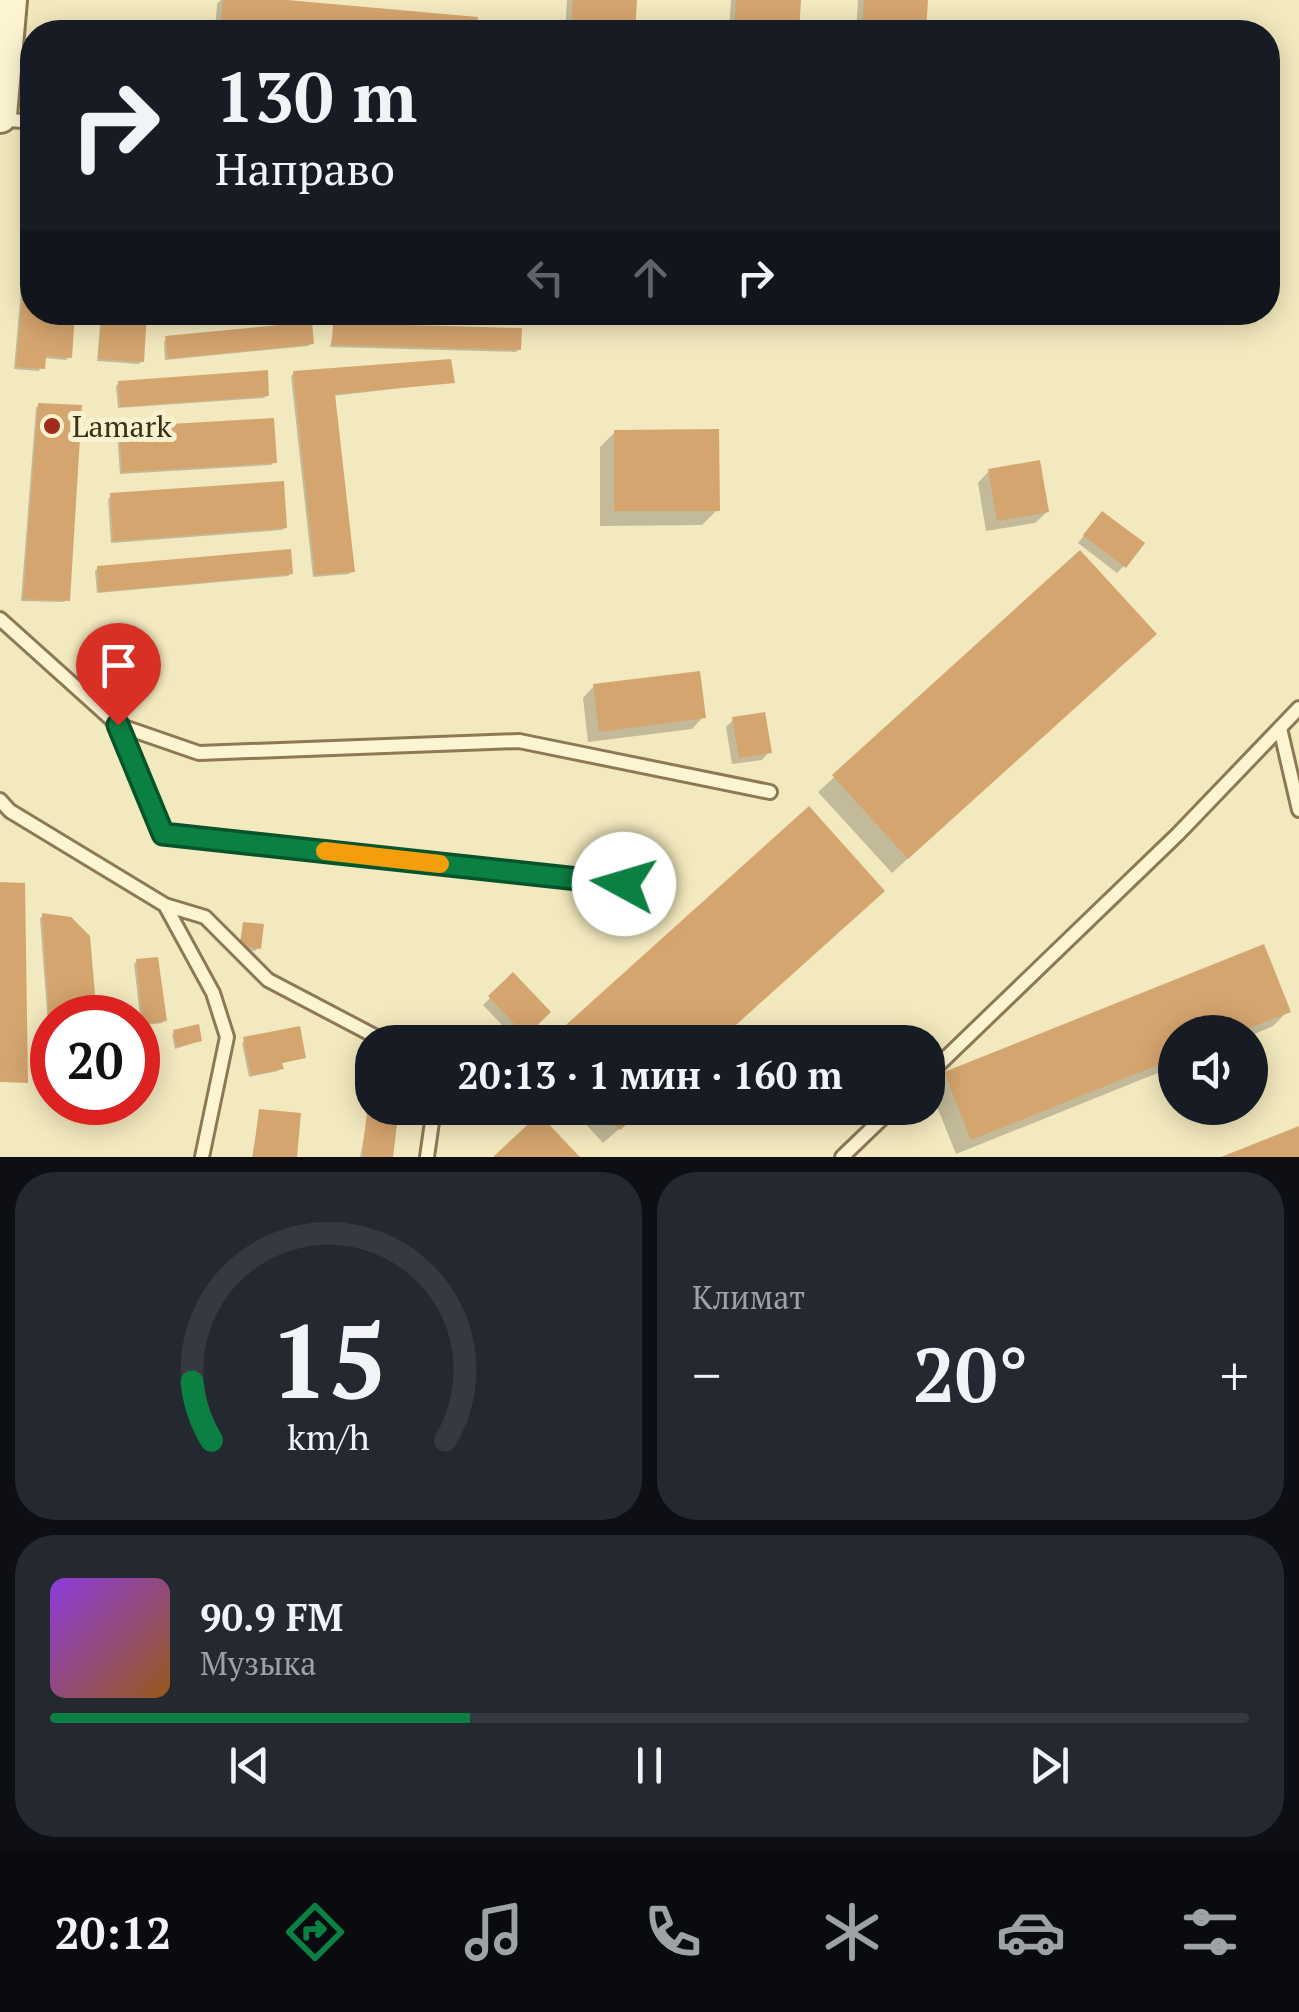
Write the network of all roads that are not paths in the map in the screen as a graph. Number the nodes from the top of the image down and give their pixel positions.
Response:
1 (10, 0) edge
2 (0, 117) edge
3 (0, 619) edge
4 (1299, 708) edge
5 (118, 725) junction
6 (1280, 728) junction
7 (770, 792) dead end
8 (0, 800) edge
9 (1299, 810) edge
10 (624, 884) dead end
11 (165, 904) junction
12 (355, 1026) edge
13 (945, 1058) edge
14 (432, 1125) edge
15 (875, 1125) edge
16 (202, 1157) edge
17 (427, 1157) edge
18 (842, 1157) edge

1 - 2 street
3 - 5 lane
4 - 6 lane
5 - 7 lane
5 - 10 lane
6 - 9 lane
6 - 13 lane
8 - 11 lane
11 - 12 lane
11 - 16 lane
14 - 17 lane
15 - 18 lane

